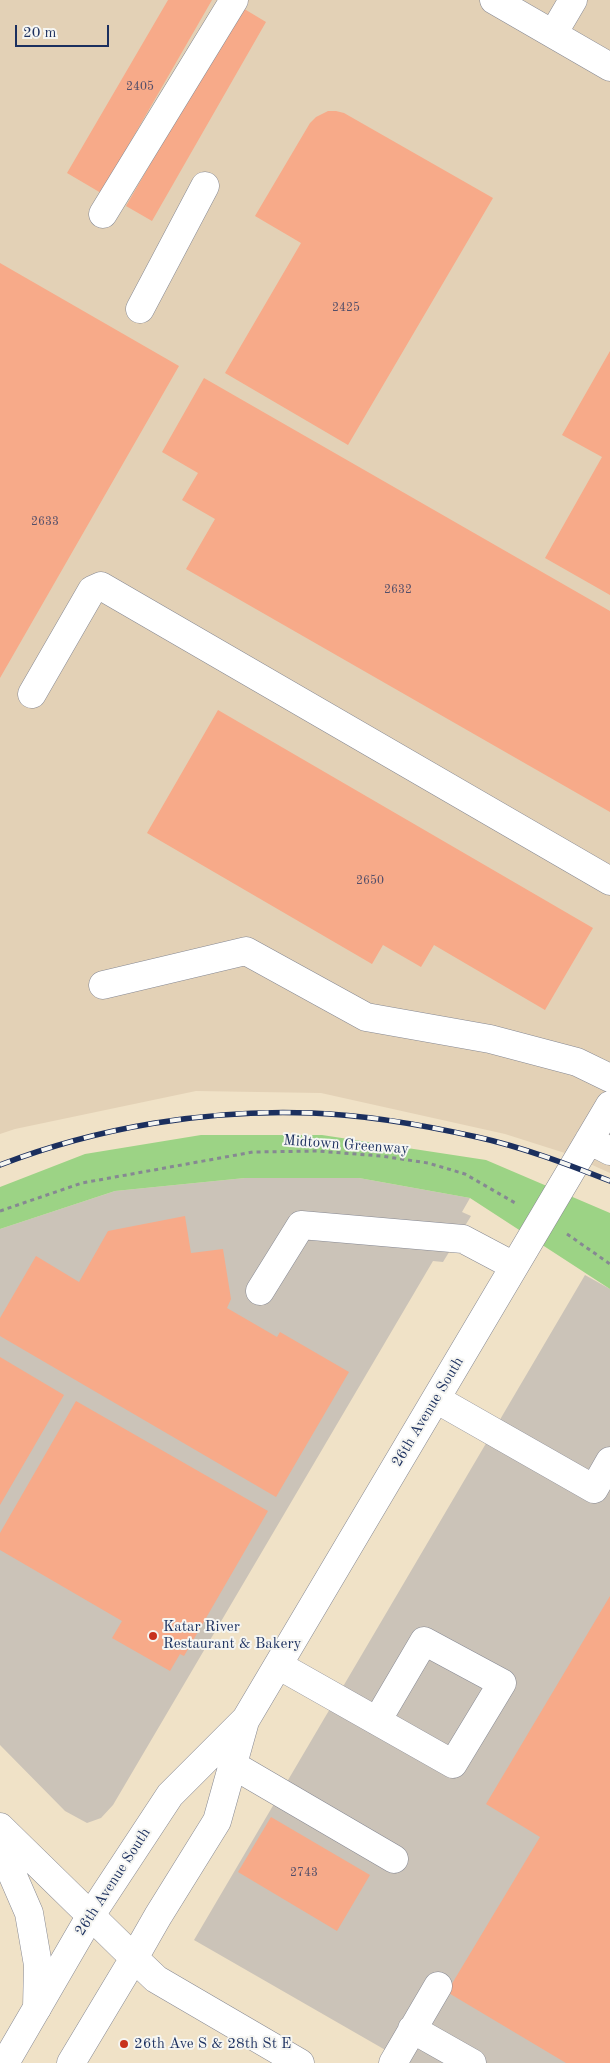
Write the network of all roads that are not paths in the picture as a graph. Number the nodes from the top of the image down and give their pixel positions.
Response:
1 (234, 0) edge
2 (494, 0) edge
3 (572, 0) edge
4 (553, 34) junction
5 (610, 67) edge
6 (206, 186) dead end
7 (103, 214) dead end
8 (140, 309) dead end
9 (32, 694) dead end
10 (610, 881) edge
11 (103, 985) dead end
12 (610, 1078) edge
13 (610, 1105) edge
14 (600, 1146) edge
15 (514, 1266) junction
16 (260, 1291) dead end
17 (436, 1399) junction
18 (610, 1461) edge
19 (278, 1665) junction
20 (246, 1719) junction
21 (377, 1721) junction
22 (233, 1765) junction
23 (0, 1827) edge
24 (0, 1846) edge
25 (394, 1859) dead end
26 (90, 1914) junction
27 (134, 1958) junction
28 (438, 1986) dead end
29 (37, 2008) junction
30 (412, 2029) junction
31 (6, 2063) edge
32 (71, 2063) edge
33 (300, 2063) edge
34 (393, 2063) edge
35 (472, 2063) edge

1 - 7 street
2 - 4 street
3 - 4 street
4 - 5 street
6 - 8 street
9 - 10 street
11 - 12 street
13 - 14 street, 26th Avenue South
14 - 15 street, 26th Avenue South
15 - 16 street
15 - 17 street, 26th Avenue South
17 - 18 street
17 - 19 street, 26th Avenue South
19 - 20 street, 26th Avenue South
19 - 21 street
20 - 22 street, 26th Avenue South
20 - 26 street, 26th Avenue South
21 - 21 street
22 - 25 street
22 - 27 street, 26th Avenue South
23 - 26 street
24 - 29 street
26 - 27 street
26 - 29 street, 26th Avenue South
27 - 32 street, 26th Avenue South
27 - 33 street
28 - 30 street
29 - 31 street, 26th Avenue South
30 - 34 street
30 - 35 street

